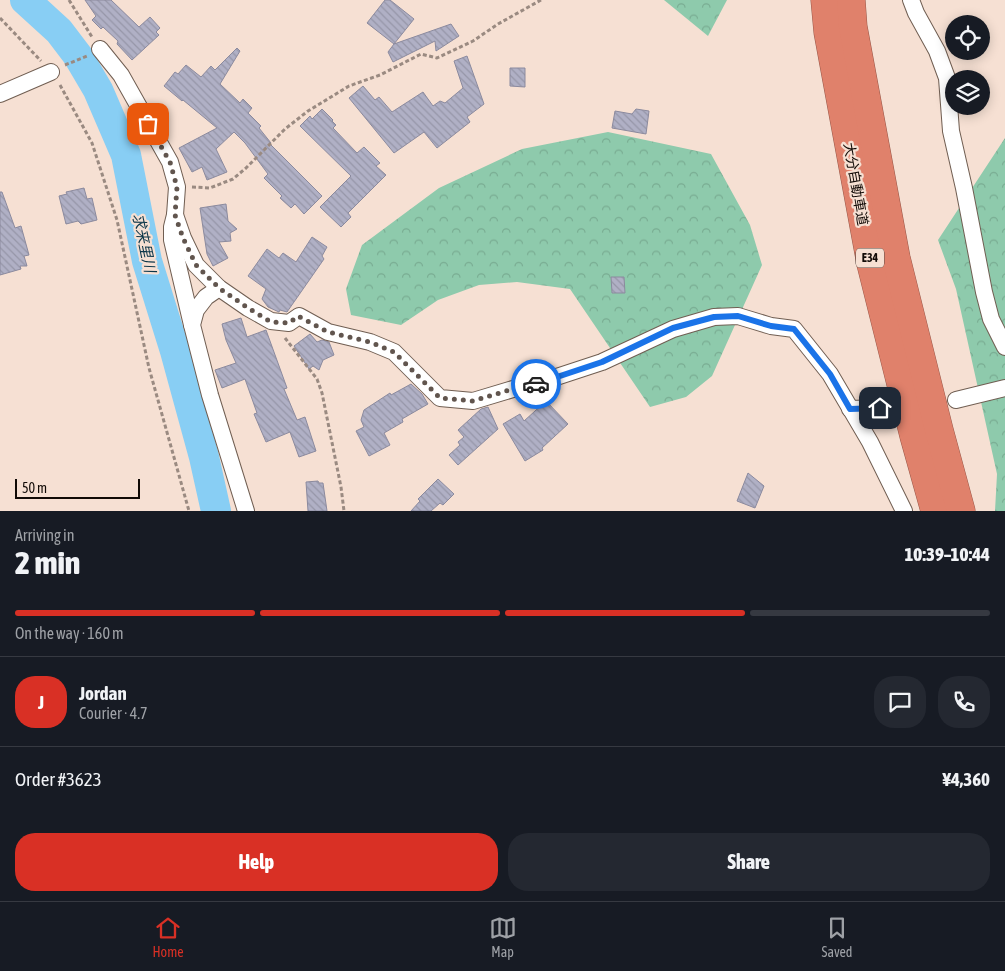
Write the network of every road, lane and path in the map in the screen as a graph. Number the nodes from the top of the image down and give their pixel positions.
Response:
1 (70, 0) edge
2 (541, 0) edge
3 (824, 0) edge
4 (851, 0) edge
5 (911, 0) edge
6 (0, 18) edge
7 (96, 52) junction
8 (51, 72) junction
9 (0, 94) edge
10 (177, 187) junction
11 (175, 215) junction
12 (219, 288) junction
13 (271, 322) junction
14 (192, 325) junction
15 (1005, 347) edge
16 (1005, 388) edge
17 (956, 400) dead end
18 (880, 408) dead end
19 (850, 409) junction
20 (189, 511) edge
21 (246, 511) edge
22 (344, 511) edge
23 (904, 511) edge
24 (935, 511) edge
25 (961, 511) edge

1 - 7 path
2 - 10 path
3 - 24 highway, 大分自動車道 / E34
4 - 25 highway, 大分自動車道 / E34
5 - 15 street
6 - 8 path
7 - 8 path
7 - 10 street
8 - 9 street
8 - 20 path
10 - 11 street
11 - 12 street
11 - 14 street
12 - 13 street
12 - 14 street
13 - 19 street
13 - 22 path
14 - 21 street
16 - 17 street
18 - 19 street
19 - 23 street

